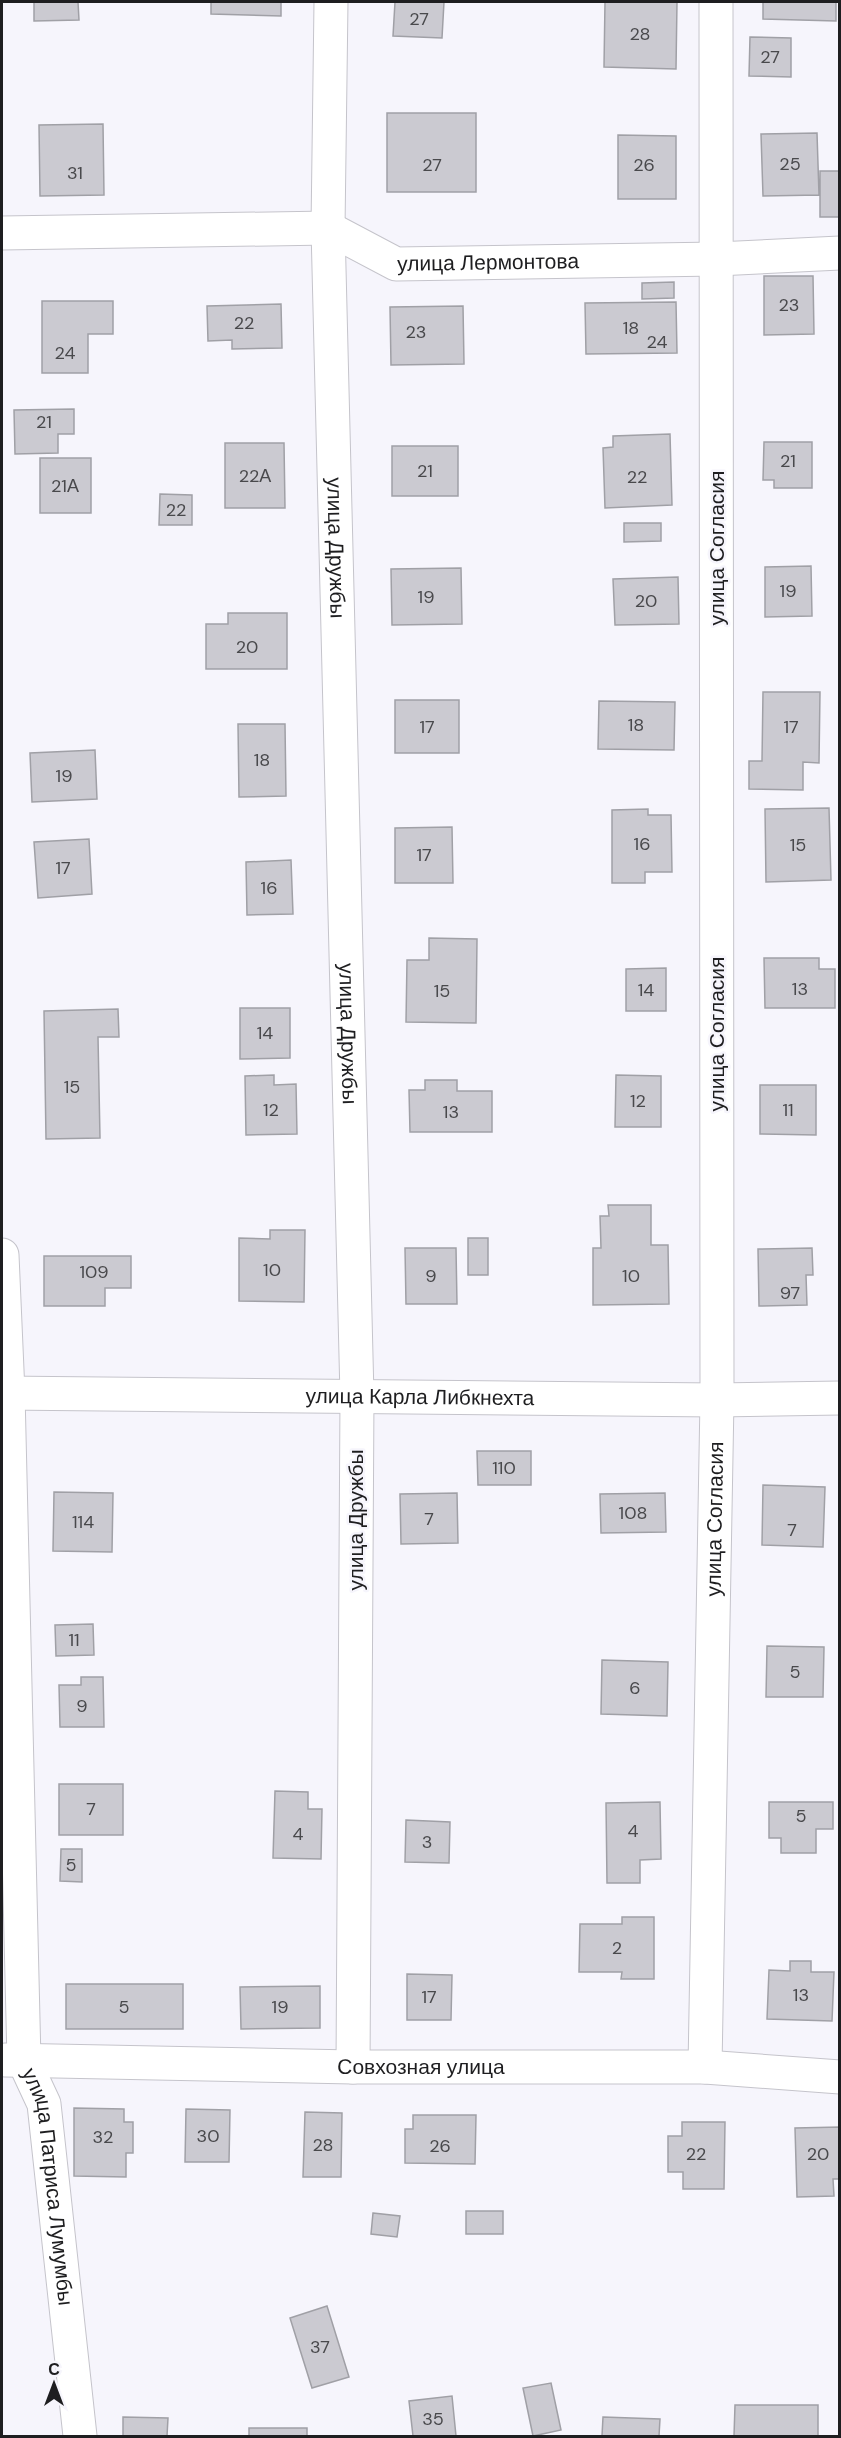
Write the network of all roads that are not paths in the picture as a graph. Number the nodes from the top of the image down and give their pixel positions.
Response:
1 (331, 2) edge
2 (716, 2) edge
3 (328, 228) junction
4 (2, 232) edge
5 (840, 253) edge
6 (717, 259) junction
7 (2, 1255) edge
8 (5, 1393) edge
9 (357, 1396) junction
10 (840, 1398) edge
11 (717, 1400) junction
12 (13, 2060) edge
13 (353, 2067) junction
14 (705, 2067) junction
15 (840, 2077) edge
16 (80, 2436) edge

1 - 3 street, улица Дружбы
2 - 6 street, улица Согласия
3 - 4 street, улица Лермонтова
3 - 6 street, улица Лермонтова
3 - 9 street, улица Дружбы
5 - 6 street, улица Лермонтова
6 - 11 street, улица Согласия
7 - 8 street, улица Патриса Лумумбы
8 - 9 street, улица Карла Либкнехта
8 - 12 street, улица Патриса Лумумбы
9 - 11 street, улица Карла Либкнехта
9 - 13 street, улица Дружбы
10 - 11 street, улица Карла Либкнехта
11 - 14 street, улица Согласия
12 - 13 street, Совхозная улица
12 - 16 street, улица Патриса Лумумбы
13 - 14 street, Совхозная улица
14 - 15 street, Совхозная улица

